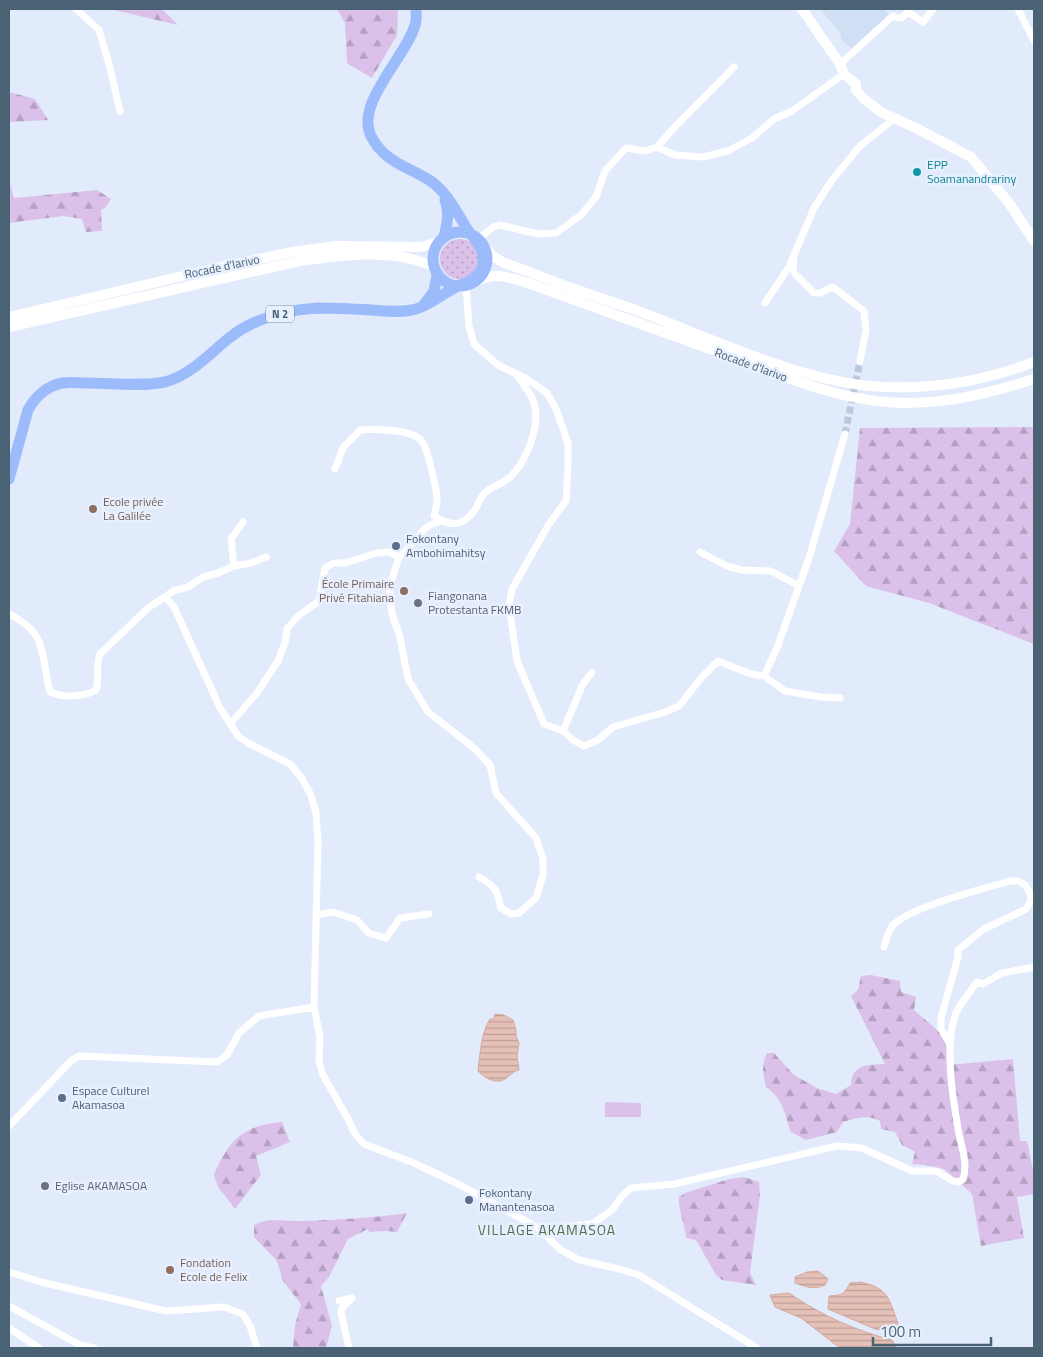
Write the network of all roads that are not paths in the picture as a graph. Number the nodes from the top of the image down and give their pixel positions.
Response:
1 (76, 9) edge
2 (416, 9) edge
3 (802, 9) edge
4 (933, 9) edge
5 (1018, 9) edge
6 (1024, 22) junction
7 (1034, 24) edge
8 (1034, 41) edge
9 (840, 64) junction
10 (734, 67) dead end
11 (844, 74) junction
12 (120, 111) dead end
13 (895, 118) junction
14 (657, 147) junction
15 (444, 196) junction
16 (441, 239) junction
17 (478, 240) junction
18 (1034, 241) edge
19 (795, 253) junction
20 (435, 270) junction
21 (477, 281) junction
22 (462, 286) junction
23 (766, 303) dead end
24 (423, 306) junction
25 (9, 317) edge
26 (9, 327) edge
27 (860, 361) tunnel mouth
28 (1034, 362) edge
29 (516, 374) junction
30 (1034, 379) edge
31 (845, 434) tunnel mouth
32 (335, 469) dead end
33 (9, 479) edge
34 (442, 521) junction
35 (243, 522) dead end
36 (700, 552) dead end
37 (266, 557) dead end
38 (398, 557) junction
39 (234, 566) junction
40 (799, 586) junction
41 (165, 597) junction
42 (9, 614) edge
43 (592, 672) dead end
44 (764, 676) junction
45 (840, 698) dead end
46 (230, 724) junction
47 (563, 731) junction
48 (478, 877) dead end
49 (429, 914) dead end
50 (316, 915) junction
51 (884, 946) dead end
52 (1034, 967) edge
53 (314, 1007) junction
54 (950, 1044) junction
55 (9, 1126) edge
56 (537, 1227) junction
57 (9, 1272) edge
58 (338, 1301) dead end
59 (9, 1306) edge
60 (9, 1328) edge
61 (39, 1348) edge
62 (94, 1348) edge
63 (258, 1348) edge
64 (348, 1348) edge
65 (757, 1348) edge

1 - 12 street
2 - 15 main road, N 2
3 - 9 main road
4 - 9 street
5 - 6 street
6 - 7 street
6 - 8 street
9 - 11 main road
10 - 14 street
11 - 13 main road
11 - 14 street
13 - 18 main road
13 - 19 street
14 - 17 street
15 - 16 main road
15 - 17 main road, N 2
16 - 17 main road
16 - 20 main road
16 - 25 main road, Rocade d'Iarivo
17 - 21 main road
17 - 22 main road, N 2
17 - 28 main road, Rocade d'Iarivo
19 - 23 street
19 - 27 street
20 - 22 main road
20 - 24 main road
20 - 26 main road, Rocade d'Iarivo
21 - 22 main road, N 2
21 - 30 main road, Rocade d'Iarivo
22 - 24 main road, N 2
22 - 29 street
24 - 33 main road, N 2
29 - 34 street
29 - 47 street
31 - 40 street
32 - 34 street
34 - 38 street
35 - 39 street
36 - 40 street
37 - 39 street
38 - 46 street
38 - 48 street
39 - 41 street
40 - 44 street
41 - 42 street
41 - 46 street
43 - 47 street
44 - 45 street
44 - 47 street
46 - 50 street
49 - 50 street
50 - 53 street
51 - 54 street
52 - 54 street
53 - 55 street
53 - 56 street
54 - 56 street
56 - 65 street
57 - 63 street
58 - 64 street
59 - 62 street
60 - 61 street

